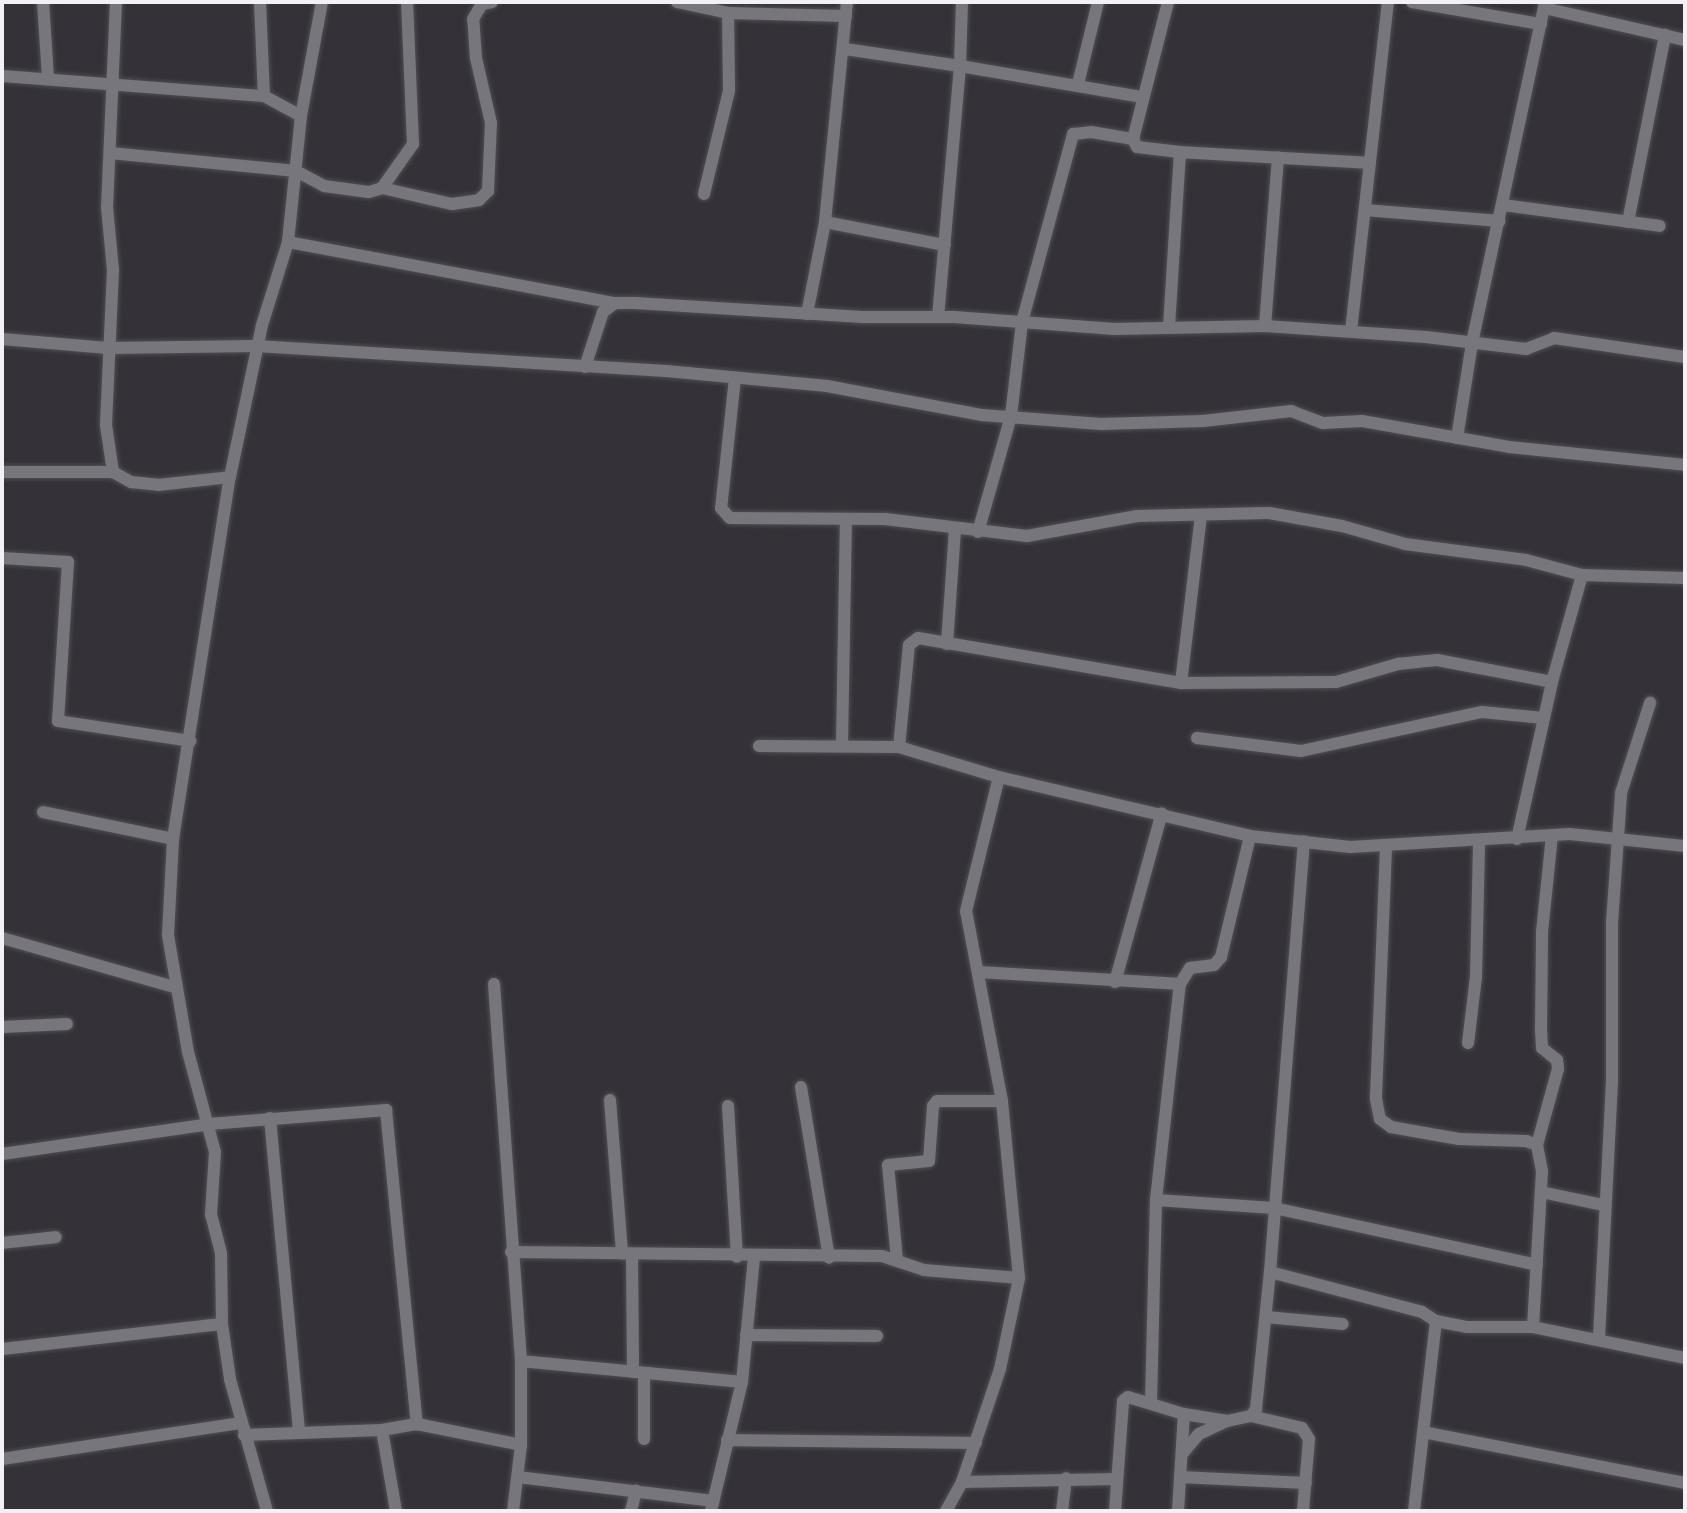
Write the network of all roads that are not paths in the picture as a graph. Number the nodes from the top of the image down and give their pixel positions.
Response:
1 (43, 2) edge
2 (116, 2) edge
3 (260, 2) edge
4 (321, 2) edge
5 (407, 2) edge
6 (492, 2) edge
7 (677, 2) edge
8 (847, 2) edge
9 (962, 2) edge
10 (1098, 2) edge
11 (1168, 2) edge
12 (1388, 2) edge
13 (1412, 2) edge
14 (1545, 5) edge
15 (728, 13) junction
16 (846, 16) junction
17 (1541, 24) junction
18 (1665, 35) junction
19 (1685, 40) edge
20 (845, 49) junction
21 (960, 66) junction
22 (2, 76) edge
23 (48, 78) junction
24 (116, 81) junction
25 (1077, 84) junction
26 (264, 96) junction
27 (1142, 97) junction
28 (301, 116) junction
29 (1133, 139) junction
30 (1180, 152) junction
31 (110, 153) junction
32 (1278, 158) junction
33 (1370, 163) junction
34 (296, 171) junction
35 (383, 188) junction
36 (704, 194) dead end
37 (1503, 205) junction
38 (1365, 210) junction
39 (1500, 221) junction
40 (825, 222) junction
41 (1629, 222) junction
42 (1660, 226) dead end
43 (288, 242) junction
44 (945, 245) junction
45 (615, 303) junction
46 (807, 314) junction
47 (938, 316) junction
48 (1022, 322) junction
49 (1265, 326) junction
50 (1169, 327) junction
51 (1351, 331) junction
52 (2, 339) edge
53 (1472, 343) junction
54 (256, 346) junction
55 (108, 348) junction
56 (1685, 357) edge
57 (585, 366) junction
58 (735, 378) junction
59 (1011, 416) junction
60 (1457, 438) junction
61 (1685, 465) edge
62 (2, 472) edge
63 (113, 472) junction
64 (230, 477) junction
65 (1201, 516) junction
66 (846, 520) junction
67 (955, 530) junction
68 (978, 532) junction
69 (2, 558) edge
70 (1583, 575) junction
71 (1685, 578) edge
72 (947, 644) junction
73 (1181, 682) junction
74 (1552, 682) junction
75 (1650, 704) dead end
76 (1544, 719) junction
77 (1197, 738) dead end
78 (190, 741) junction
79 (842, 745) junction
80 (759, 746) dead end
81 (899, 747) junction
82 (999, 777) junction
83 (43, 812) dead end
84 (1162, 813) junction
85 (1250, 836) junction
86 (1552, 836) junction
87 (1618, 836) junction
88 (173, 839) junction
89 (1517, 839) junction
90 (1479, 840) junction
91 (1304, 841) junction
92 (1685, 846) edge
93 (1386, 848) junction
94 (2, 938) edge
95 (980, 972) junction
96 (1115, 982) junction
97 (494, 984) dead end
98 (1180, 984) junction
99 (174, 987) junction
100 (67, 1024) dead end
101 (2, 1027) edge
102 (1468, 1043) dead end
103 (801, 1087) dead end
104 (610, 1100) dead end
105 (1002, 1101) junction
106 (728, 1106) dead end
107 (270, 1118) junction
108 (209, 1124) junction
109 (1537, 1145) junction
110 (2, 1154) edge
111 (1541, 1192) junction
112 (1156, 1200) junction
113 (1604, 1205) junction
114 (1274, 1208) junction
115 (56, 1237) dead end
116 (2, 1243) edge
117 (511, 1252) junction
118 (627, 1254) junction
119 (737, 1257) junction
120 (754, 1257) junction
121 (828, 1258) junction
122 (897, 1260) junction
123 (1537, 1265) junction
124 (1270, 1272) junction
125 (1019, 1278) junction
126 (1266, 1317) junction
127 (1436, 1321) junction
128 (222, 1324) junction
129 (1343, 1324) dead end
130 (1533, 1327) junction
131 (746, 1335) junction
132 (877, 1336) dead end
133 (1599, 1338) junction
134 (2, 1349) edge
135 (1685, 1358) edge
136 (521, 1361) junction
137 (639, 1372) junction
138 (741, 1382) junction
139 (1151, 1403) junction
140 (1184, 1414) junction
141 (1251, 1416) junction
142 (1227, 1421) junction
143 (417, 1424) junction
144 (242, 1429) junction
145 (382, 1430) junction
146 (1423, 1432) junction
147 (299, 1433) junction
148 (643, 1439) dead end
149 (727, 1440) junction
150 (976, 1443) junction
151 (521, 1445) junction
152 (1182, 1454) junction
153 (2, 1459) edge
154 (518, 1476) junction
155 (1180, 1477) junction
156 (1066, 1478) junction
157 (1117, 1479) junction
158 (962, 1482) junction
159 (1306, 1483) junction
160 (1685, 1483) edge
161 (636, 1491) junction
162 (712, 1506) edge
163 (267, 1511) edge
164 (396, 1511) edge
165 (513, 1511) edge
166 (631, 1511) edge
167 (946, 1511) edge
168 (1062, 1511) edge
169 (1115, 1511) edge
170 (1178, 1511) edge
171 (1303, 1511) edge
172 (1414, 1511) edge

1 - 23 street
2 - 24 street
3 - 26 street
4 - 28 street
5 - 35 street
6 - 35 street
7 - 15 street
8 - 16 street
9 - 21 street
10 - 25 street
11 - 27 street
12 - 33 street
13 - 17 street
14 - 17 street
14 - 18 street
15 - 16 street
15 - 36 street
16 - 20 street
17 - 37 street
18 - 19 street
18 - 41 street
20 - 21 street
20 - 40 street
21 - 25 street
21 - 44 street
22 - 23 street
23 - 24 street
24 - 26 street
24 - 31 street
25 - 27 street
26 - 28 street
27 - 29 street
28 - 34 street
29 - 30 street
29 - 48 street
30 - 32 street
30 - 50 street
31 - 34 street
31 - 55 street
32 - 33 street
32 - 49 street
33 - 38 street
34 - 35 street
34 - 43 street
37 - 39 street
37 - 41 street
38 - 39 street
38 - 51 street
39 - 53 street
40 - 44 street
40 - 46 street
41 - 42 street
43 - 45 street
43 - 54 street
44 - 47 street
45 - 46 street
45 - 57 street
46 - 47 street
47 - 48 street
48 - 50 street
48 - 59 street
49 - 50 street
49 - 51 street
51 - 53 street
52 - 55 street
53 - 56 street
53 - 60 street
54 - 55 street
54 - 57 street
54 - 64 street
55 - 63 street
57 - 58 street
58 - 59 street
58 - 66 street
59 - 60 street
59 - 68 street
60 - 61 street
62 - 63 street
63 - 64 street
64 - 78 street
65 - 68 street
65 - 70 street
65 - 73 street
66 - 67 street
66 - 79 street
67 - 68 street
67 - 72 street
69 - 78 street
70 - 71 street
70 - 74 street
72 - 73 street
72 - 81 street
73 - 74 street
74 - 76 street
75 - 87 street
76 - 77 street
76 - 89 street
78 - 88 street
79 - 80 street
79 - 81 street
81 - 82 street
82 - 84 street
82 - 95 street
83 - 88 street
84 - 85 street
84 - 96 street
85 - 91 street
85 - 98 street
86 - 87 street
86 - 89 street
86 - 109 street
87 - 92 street
87 - 113 street
88 - 99 street
89 - 90 street
90 - 93 street
90 - 102 street
91 - 93 street
91 - 114 street
93 - 109 street
94 - 99 street
95 - 96 street
95 - 105 street
96 - 98 street
97 - 117 street
98 - 112 street
99 - 108 street
100 - 101 street
103 - 121 street
104 - 118 street
105 - 122 street
105 - 125 street
106 - 119 street
107 - 108 street
107 - 143 street
107 - 147 street
108 - 110 street
108 - 128 street
109 - 111 street
111 - 113 street
111 - 123 street
112 - 114 street
112 - 139 street
113 - 133 street
114 - 123 street
114 - 124 street
115 - 116 street
117 - 118 street
117 - 136 street
118 - 119 street
118 - 137 street
119 - 120 street
120 - 121 street
120 - 131 street
121 - 122 street
122 - 125 street
123 - 130 street
124 - 126 street
124 - 127 street
125 - 150 street
126 - 129 street
126 - 141 street
127 - 130 street
127 - 146 street
128 - 134 street
128 - 144 street
130 - 133 street
131 - 132 street
131 - 138 street
133 - 135 street
136 - 137 street
136 - 151 street
137 - 138 street
137 - 148 street
138 - 149 street
139 - 140 street
139 - 157 street
140 - 142 street
140 - 152 street
141 - 142 street
141 - 159 street
142 - 152 street
143 - 145 street
143 - 151 street
144 - 147 street
144 - 153 street
144 - 163 street
145 - 147 street
145 - 164 street
146 - 160 street
146 - 172 street
149 - 150 street
149 - 162 street
150 - 158 street
151 - 154 street
152 - 155 street
154 - 161 street
154 - 165 street
155 - 159 street
155 - 170 street
156 - 157 street
156 - 158 street
156 - 168 street
157 - 169 street
158 - 167 street
159 - 171 street
161 - 162 street
161 - 166 street

